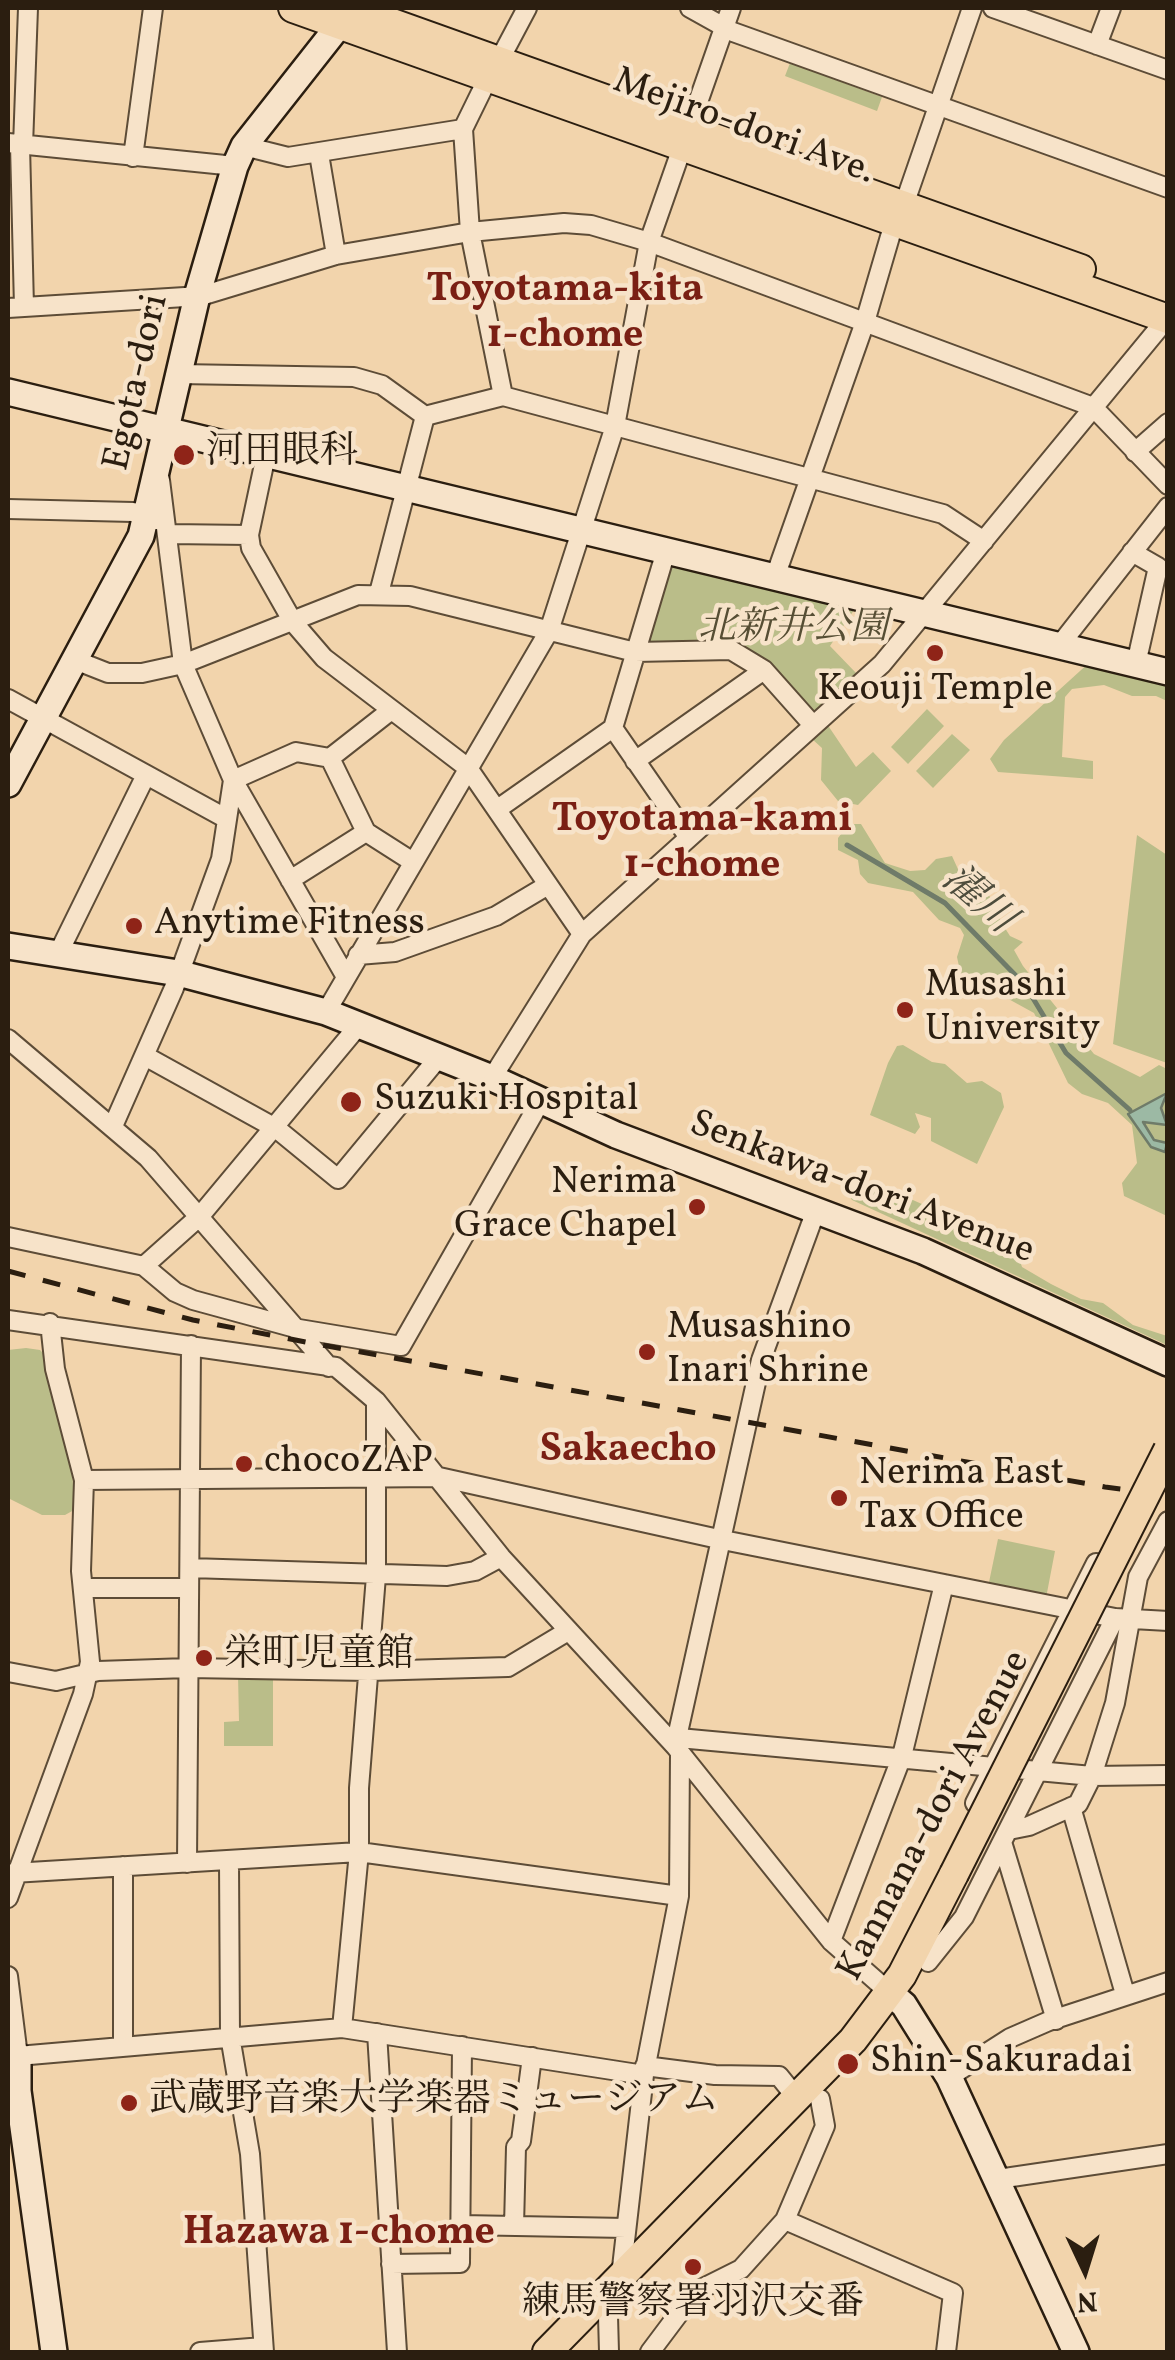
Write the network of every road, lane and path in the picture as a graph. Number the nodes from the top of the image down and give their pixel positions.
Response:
1 (28, 8) edge
2 (153, 8) edge
3 (293, 8) edge
4 (528, 8) edge
5 (690, 8) edge
6 (730, 8) edge
7 (972, 8) edge
8 (993, 8) edge
9 (1111, 8) edge
10 (349, 12) edge
11 (723, 28) junction
12 (1097, 45) junction
13 (17, 51) edge
14 (494, 69) junction
15 (1168, 70) edge
16 (938, 105) junction
17 (464, 129) junction
18 (685, 137) junction
19 (17, 144) edge
20 (319, 154) junction
21 (240, 156) junction
22 (133, 157) junction
23 (1168, 188) edge
24 (899, 214) junction
25 (470, 232) junction
26 (649, 242) junction
27 (336, 254) junction
28 (197, 296) junction
29 (16, 308) edge
30 (1167, 314) edge
31 (864, 322) junction
32 (179, 374) junction
33 (8, 392) edge
34 (504, 396) junction
35 (1093, 407) junction
36 (425, 416) junction
37 (1168, 423) edge
38 (615, 426) junction
39 (166, 429) junction
40 (1135, 452) junction
41 (266, 454) junction
42 (807, 477) junction
43 (1168, 485) edge
44 (406, 488) junction
45 (1168, 508) edge
46 (8, 509) edge
47 (161, 525) junction
48 (580, 530) junction
49 (249, 535) junction
50 (984, 541) junction
51 (666, 551) junction
52 (1132, 552) junction
53 (775, 577) junction
54 (378, 593) junction
55 (924, 614) junction
56 (294, 622) junction
57 (550, 631) junction
58 (1059, 646) junction
59 (635, 652) junction
60 (75, 660) junction
61 (183, 664) junction
62 (1136, 664) junction
63 (764, 670) junction
64 (1168, 672) edge
65 (8, 699) edge
66 (390, 711) junction
67 (44, 718) junction
68 (812, 724) junction
69 (613, 728) junction
70 (330, 758) junction
71 (636, 760) junction
72 (468, 768) junction
73 (144, 776) junction
74 (233, 780) junction
75 (8, 784) edge
76 (499, 808) junction
77 (227, 820) junction
78 (366, 832) junction
79 (686, 836) junction
80 (412, 862) junction
81 (290, 880) junction
82 (548, 885) junction
83 (582, 934) junction
84 (8, 946) edge
85 (58, 954) junction
86 (358, 956) junction
87 (178, 974) junction
88 (346, 977) junction
89 (326, 1012) junction
90 (359, 1025) junction
91 (8, 1039) edge
92 (145, 1056) junction
93 (439, 1057) junction
94 (492, 1078) junction
95 (540, 1102) junction
96 (112, 1126) junction
97 (276, 1129) junction
98 (815, 1213) junction
99 (200, 1216) junction
100 (8, 1237) edge
101 (144, 1266) junction
102 (8, 1320) edge
103 (50, 1323) junction
104 (299, 1328) junction
105 (191, 1345) junction
106 (1168, 1362) edge
107 (329, 1366) junction
108 (376, 1401) junction
109 (1168, 1450) edge
110 (439, 1476) junction
111 (378, 1477) junction
112 (84, 1480) junction
113 (191, 1480) junction
114 (1168, 1483) edge
115 (1168, 1521) edge
116 (723, 1540) junction
117 (1100, 1555) dead end
118 (502, 1557) junction
119 (190, 1568) junction
120 (376, 1576) junction
121 (944, 1584) junction
122 (83, 1588) junction
123 (189, 1588) junction
124 (1071, 1610) junction
125 (1123, 1620) junction
126 (1168, 1621) edge
127 (568, 1631) junction
128 (188, 1668) junction
129 (369, 1671) junction
130 (8, 1672) edge
131 (88, 1675) junction
132 (675, 1743) junction
133 (902, 1756) junction
134 (993, 1766) junction
135 (1039, 1770) junction
136 (1168, 1775) edge
137 (1092, 1776) junction
138 (1071, 1808) junction
139 (1006, 1836) junction
140 (360, 1852) junction
141 (229, 1862) junction
142 (187, 1863) junction
143 (123, 1866) junction
144 (13, 1873) junction
145 (961, 1877) junction
146 (679, 1896) junction
147 (8, 1898) edge
148 (831, 1941) junction
149 (920, 1959) junction
150 (8, 1976) edge
151 (1168, 1982) edge
152 (1125, 1994) junction
153 (897, 1999) junction
154 (1056, 2020) junction
155 (342, 2028) junction
156 (377, 2034) junction
157 (230, 2036) junction
158 (124, 2046) junction
159 (462, 2046) junction
160 (18, 2056) junction
161 (532, 2057) junction
162 (645, 2070) junction
163 (949, 2078) junction
164 (13, 2092) edge
165 (808, 2098) junction
166 (1168, 2154) edge
167 (998, 2179) junction
168 (785, 2220) junction
169 (461, 2224) junction
170 (514, 2226) junction
171 (626, 2228) junction
172 (392, 2264) junction
173 (622, 2276) junction
174 (608, 2316) junction
175 (263, 2350) edge
176 (54, 2352) edge
177 (200, 2352) edge
178 (397, 2352) edge
179 (547, 2352) edge
180 (572, 2352) edge
181 (608, 2352) edge
182 (650, 2352) edge
183 (946, 2352) edge
184 (1076, 2352) edge

1 - 13 street
2 - 22 street
3 - 10 main road, Mejiro-dori Ave.
4 - 14 street
5 - 11 street
6 - 11 street
7 - 16 street
8 - 12 street
9 - 12 street
10 - 14 main road, Mejiro-dori Ave.
10 - 21 street, Egota-dori
11 - 16 street
11 - 18 street
12 - 15 street
13 - 19 street
14 - 17 street
14 - 18 main road, Mejiro-dori Ave.
16 - 23 street
16 - 24 street
17 - 20 street
17 - 25 street
18 - 24 main road, Mejiro-dori Ave.
18 - 26 street
19 - 22 street
19 - 29 street
20 - 21 street
20 - 27 street
21 - 22 street
21 - 28 street, Egota-dori
24 - 30 main road, Mejiro-dori Ave.
24 - 31 street
25 - 26 street
25 - 27 street
25 - 34 street
26 - 31 street
26 - 38 street
27 - 28 street
28 - 29 street
28 - 32 street, Egota-dori
30 - 35 street
31 - 35 street
31 - 42 street
32 - 36 street
32 - 39 street, Egota-dori
33 - 39 street
34 - 36 street
34 - 38 street
35 - 40 street
35 - 50 street
36 - 44 street
37 - 40 street
38 - 42 street
38 - 48 street
39 - 41 street
39 - 47 street, Egota-dori
40 - 43 street
41 - 44 street
41 - 49 street
42 - 50 street
42 - 53 street
44 - 48 street
44 - 54 street
45 - 52 street
46 - 47 street
47 - 49 street
47 - 60 street, Egota-dori
47 - 61 street
48 - 51 street
48 - 57 street
49 - 56 street
50 - 55 street
51 - 53 street
51 - 59 street
52 - 58 street
52 - 62 street
53 - 55 street
54 - 56 street
54 - 57 street
55 - 58 street
55 - 68 street
56 - 61 street
56 - 66 street
57 - 59 street
57 - 72 street
58 - 62 street
59 - 63 street
59 - 69 street
60 - 61 street
60 - 67 street, Egota-dori
61 - 74 street
62 - 64 street
63 - 68 street
63 - 71 street
65 - 67 street
66 - 70 street
66 - 72 street
67 - 73 street
67 - 75 street, Egota-dori
68 - 79 street
69 - 71 street
69 - 76 street
70 - 74 street
70 - 78 street
71 - 79 street
72 - 76 street
72 - 80 street
73 - 77 street
73 - 85 street
74 - 77 street
74 - 81 street
76 - 82 street
77 - 87 street
78 - 80 street
78 - 81 street
79 - 83 street
80 - 86 street
81 - 88 street
82 - 83 street
82 - 86 street
83 - 94 street
84 - 85 street, Senkawa-dori Avenue
85 - 87 street, Senkawa-dori Avenue
86 - 88 street
87 - 89 street, Senkawa-dori Avenue
87 - 92 street
88 - 89 street
89 - 90 street, Senkawa-dori Avenue
90 - 93 street, Senkawa-dori Avenue
90 - 97 street
91 - 96 street
92 - 96 street
92 - 97 street
93 - 94 street, Senkawa-dori Avenue
93 - 97 street
94 - 95 street, Senkawa-dori Avenue
95 - 98 street, Senkawa-dori Avenue
95 - 104 street
96 - 99 street
97 - 99 street
98 - 106 street, Senkawa-dori Avenue
98 - 116 street
99 - 101 street
99 - 104 street
100 - 101 street
101 - 104 street
102 - 103 street
103 - 105 street
103 - 112 street
104 - 107 street
105 - 107 street
105 - 113 street
107 - 108 street
108 - 110 street
108 - 111 street
109 - 145 main road, Kannana-dori Avenue, bridge
110 - 111 street
110 - 116 street
110 - 118 street
111 - 113 street
111 - 120 street
112 - 113 street
112 - 122 street
113 - 119 street
114 - 145 main road, Kannana-dori Avenue
115 - 125 street
116 - 121 street
116 - 132 street
117 - 124 street
118 - 120 street
118 - 127 street
119 - 120 street
119 - 123 street
120 - 129 street
121 - 124 street
121 - 133 street
122 - 123 street
122 - 131 street
123 - 128 street
124 - 125 street
124 - 134 street
125 - 126 street
125 - 135 street
125 - 137 street
127 - 129 street
127 - 132 street
128 - 129 street
128 - 131 street
128 - 142 street
129 - 140 street
130 - 131 street
131 - 144 street
132 - 133 street
132 - 146 street
132 - 148 street
133 - 134 street
133 - 148 street
134 - 135 street
134 - 149 street
135 - 137 street
135 - 139 street
136 - 137 street
137 - 138 street
138 - 139 street
138 - 152 street
139 - 149 street
139 - 154 street
140 - 141 street
140 - 146 street
140 - 155 street
141 - 142 street
141 - 157 street
142 - 143 street
143 - 144 street
143 - 158 street
144 - 147 street
145 - 149 main road, Kannana-dori Avenue
146 - 162 street
148 - 153 street
149 - 153 main road, Kannana-dori Avenue
150 - 160 street
151 - 152 street
152 - 154 street
153 - 163 street
153 - 165 main road, Kannana-dori Avenue
154 - 163 street
155 - 156 street
155 - 157 street
156 - 159 street
156 - 172 street
157 - 158 street
157 - 175 street
158 - 160 street
159 - 161 street
159 - 169 street
160 - 164 street
161 - 162 street
161 - 170 street
162 - 165 street
162 - 171 street
163 - 167 street
164 - 176 street
165 - 168 street
165 - 173 main road, Kannana-dori Avenue
165 - 174 main road, Kannana-dori Avenue
166 - 167 street
167 - 184 street
168 - 182 street
168 - 183 street
169 - 170 street
169 - 172 street
170 - 171 street
171 - 173 street
172 - 178 street
173 - 179 main road, Kannana-dori Avenue
174 - 180 main road, Kannana-dori Avenue
174 - 181 street
175 - 177 street

